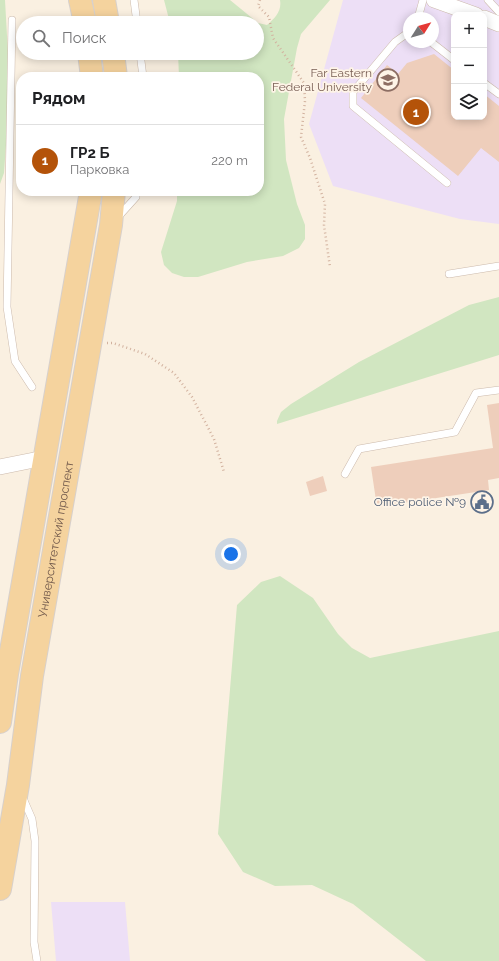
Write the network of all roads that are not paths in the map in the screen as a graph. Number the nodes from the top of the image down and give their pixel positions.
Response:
1 (80, 0) edge
2 (104, 0) edge
3 (134, 0) edge
4 (423, 0) edge
5 (434, 0) edge
6 (488, 0) edge
7 (420, 12) edge
8 (468, 12) edge
9 (499, 12) edge
10 (83, 16) edge
11 (107, 16) edge
12 (136, 16) edge
13 (487, 19) edge
14 (12, 20) dead end
15 (499, 24) edge
16 (403, 36) edge
17 (439, 48) edge
18 (451, 58) edge
19 (90, 60) edge
20 (114, 60) edge
21 (141, 60) edge
22 (91, 72) edge
23 (115, 72) edge
24 (142, 72) edge
25 (485, 84) edge
26 (499, 94) edge
27 (447, 183) dead end
28 (89, 196) edge
29 (114, 196) edge
30 (136, 196) edge
31 (111, 225) junction
32 (499, 266) edge
33 (449, 274) dead end
34 (97, 309) junction
35 (70, 312) junction
36 (32, 387) dead end
37 (499, 390) edge
38 (44, 458) junction
39 (0, 467) edge
40 (345, 474) dead end
41 (0, 722) edge
42 (18, 785) junction
43 (0, 889) edge
44 (37, 961) edge

1 - 10 main road
2 - 11 main road
3 - 12 lane
4 - 7 lane
5 - 8 street
6 - 9 lane
13 - 15 street
14 - 36 lane
16 - 27 lane
17 - 18 lane
19 - 22 main road
20 - 23 main road
21 - 24 lane
25 - 26 lane
28 - 35 main road
29 - 31 main road, Университетский проспект
30 - 31 lane
31 - 34 main road, Университетский проспект
32 - 33 lane
34 - 35 main road
34 - 42 main road, Университетский проспект
35 - 38 main road
37 - 40 lane
38 - 39 street
38 - 41 main road
42 - 43 main road, Университетский проспект
42 - 44 lane

